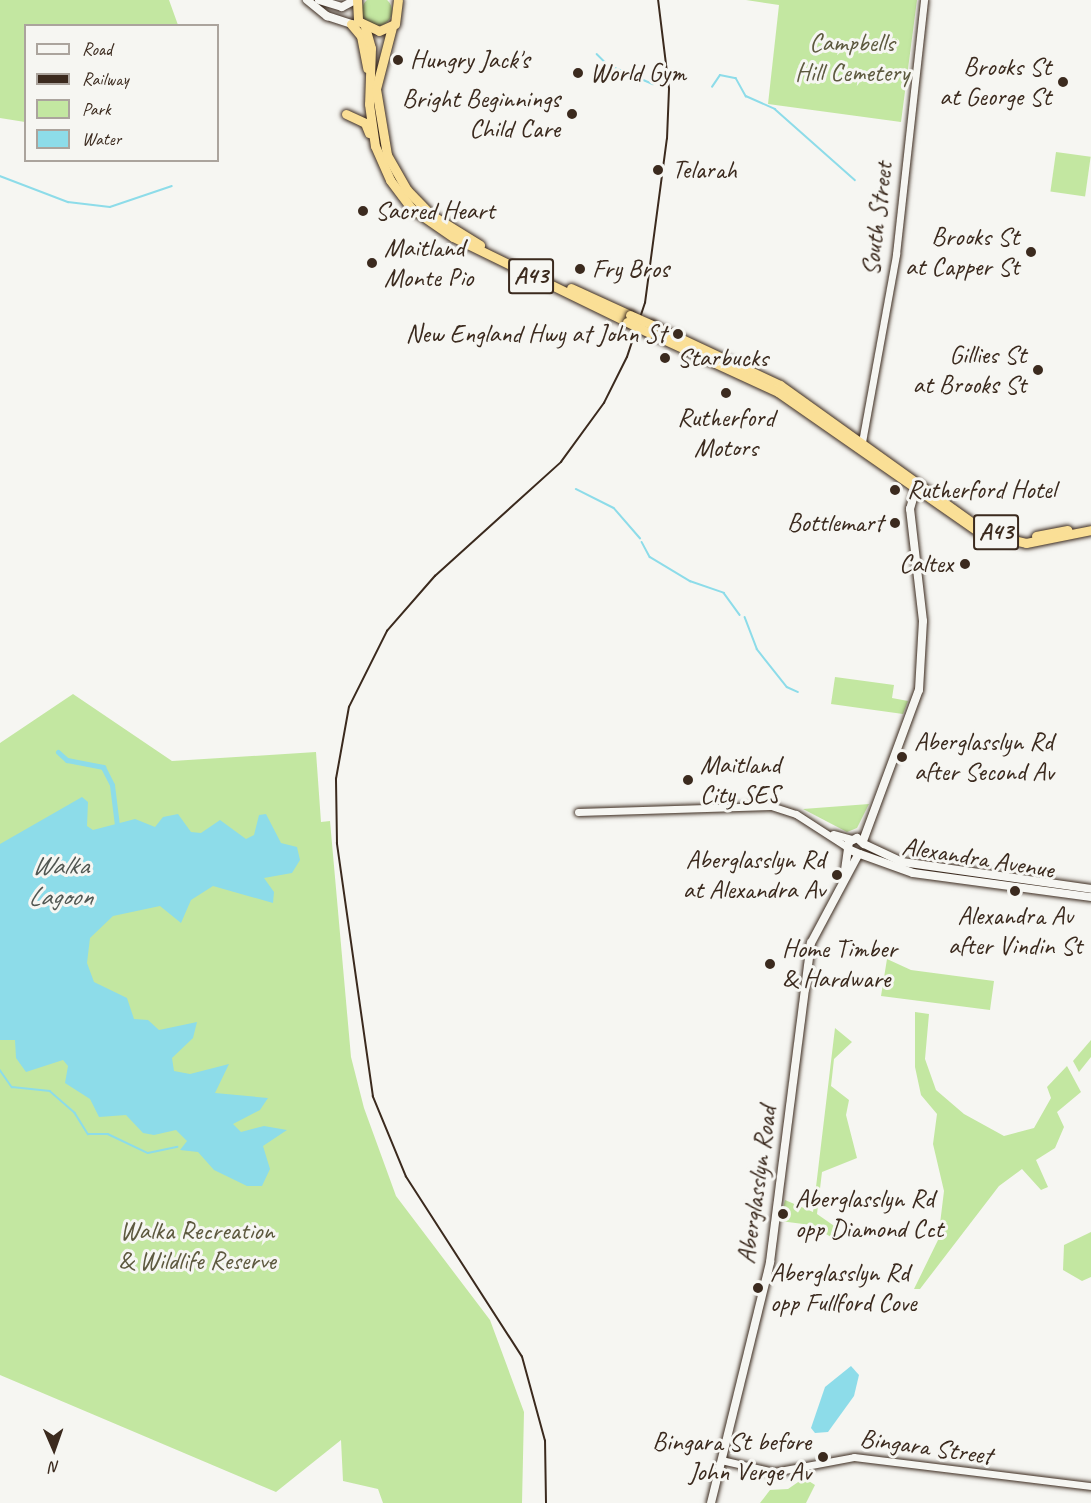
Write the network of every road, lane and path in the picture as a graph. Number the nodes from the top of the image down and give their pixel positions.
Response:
1 (307, 0) edge
2 (319, 0) edge
3 (356, 0) edge
4 (924, 0) edge
5 (401, 2) edge
6 (351, 24) junction
7 (364, 27) junction
8 (392, 27) junction
9 (370, 91) junction
10 (346, 114) dead end
11 (375, 146) junction
12 (629, 318) junction
13 (651, 329) junction
14 (862, 442) junction
15 (915, 481) junction
16 (918, 492) junction
17 (1091, 524) edge
18 (1091, 530) edge
19 (578, 812) dead end
20 (830, 833) junction
21 (859, 840) junction
22 (848, 848) junction
23 (859, 855) junction
24 (844, 874) junction
25 (1091, 889) edge
26 (1091, 897) edge
27 (721, 1460) junction
28 (1091, 1486) edge
29 (711, 1503) edge

1 - 6 main road
2 - 3 main road
3 - 7 highway, A43
4 - 14 street, South Street
5 - 8 highway, A43
6 - 7 main road
6 - 9 highway
7 - 8 highway
7 - 9 highway, A43
8 - 12 highway, A43
9 - 11 highway, A43
10 - 11 highway
11 - 12 highway, A43
12 - 13 highway, A43, bridge
13 - 14 highway, A43
13 - 16 highway, A43
14 - 15 highway, A43
15 - 16 main road
15 - 17 highway, A43
16 - 18 highway, A43
16 - 21 main road
19 - 20 street
20 - 21 street
20 - 22 street
21 - 22 main road
21 - 23 main road, Aberglasslyn Road
21 - 25 main road, Alexandra Avenue
22 - 23 main road, Alexandra Avenue
22 - 24 main road, Aberglasslyn Road
23 - 24 main road, Aberglasslyn Road
23 - 26 main road, Alexandra Avenue
24 - 27 main road, Aberglasslyn Road
27 - 28 street, Bingara Street
27 - 29 main road, Aberglasslyn Road

